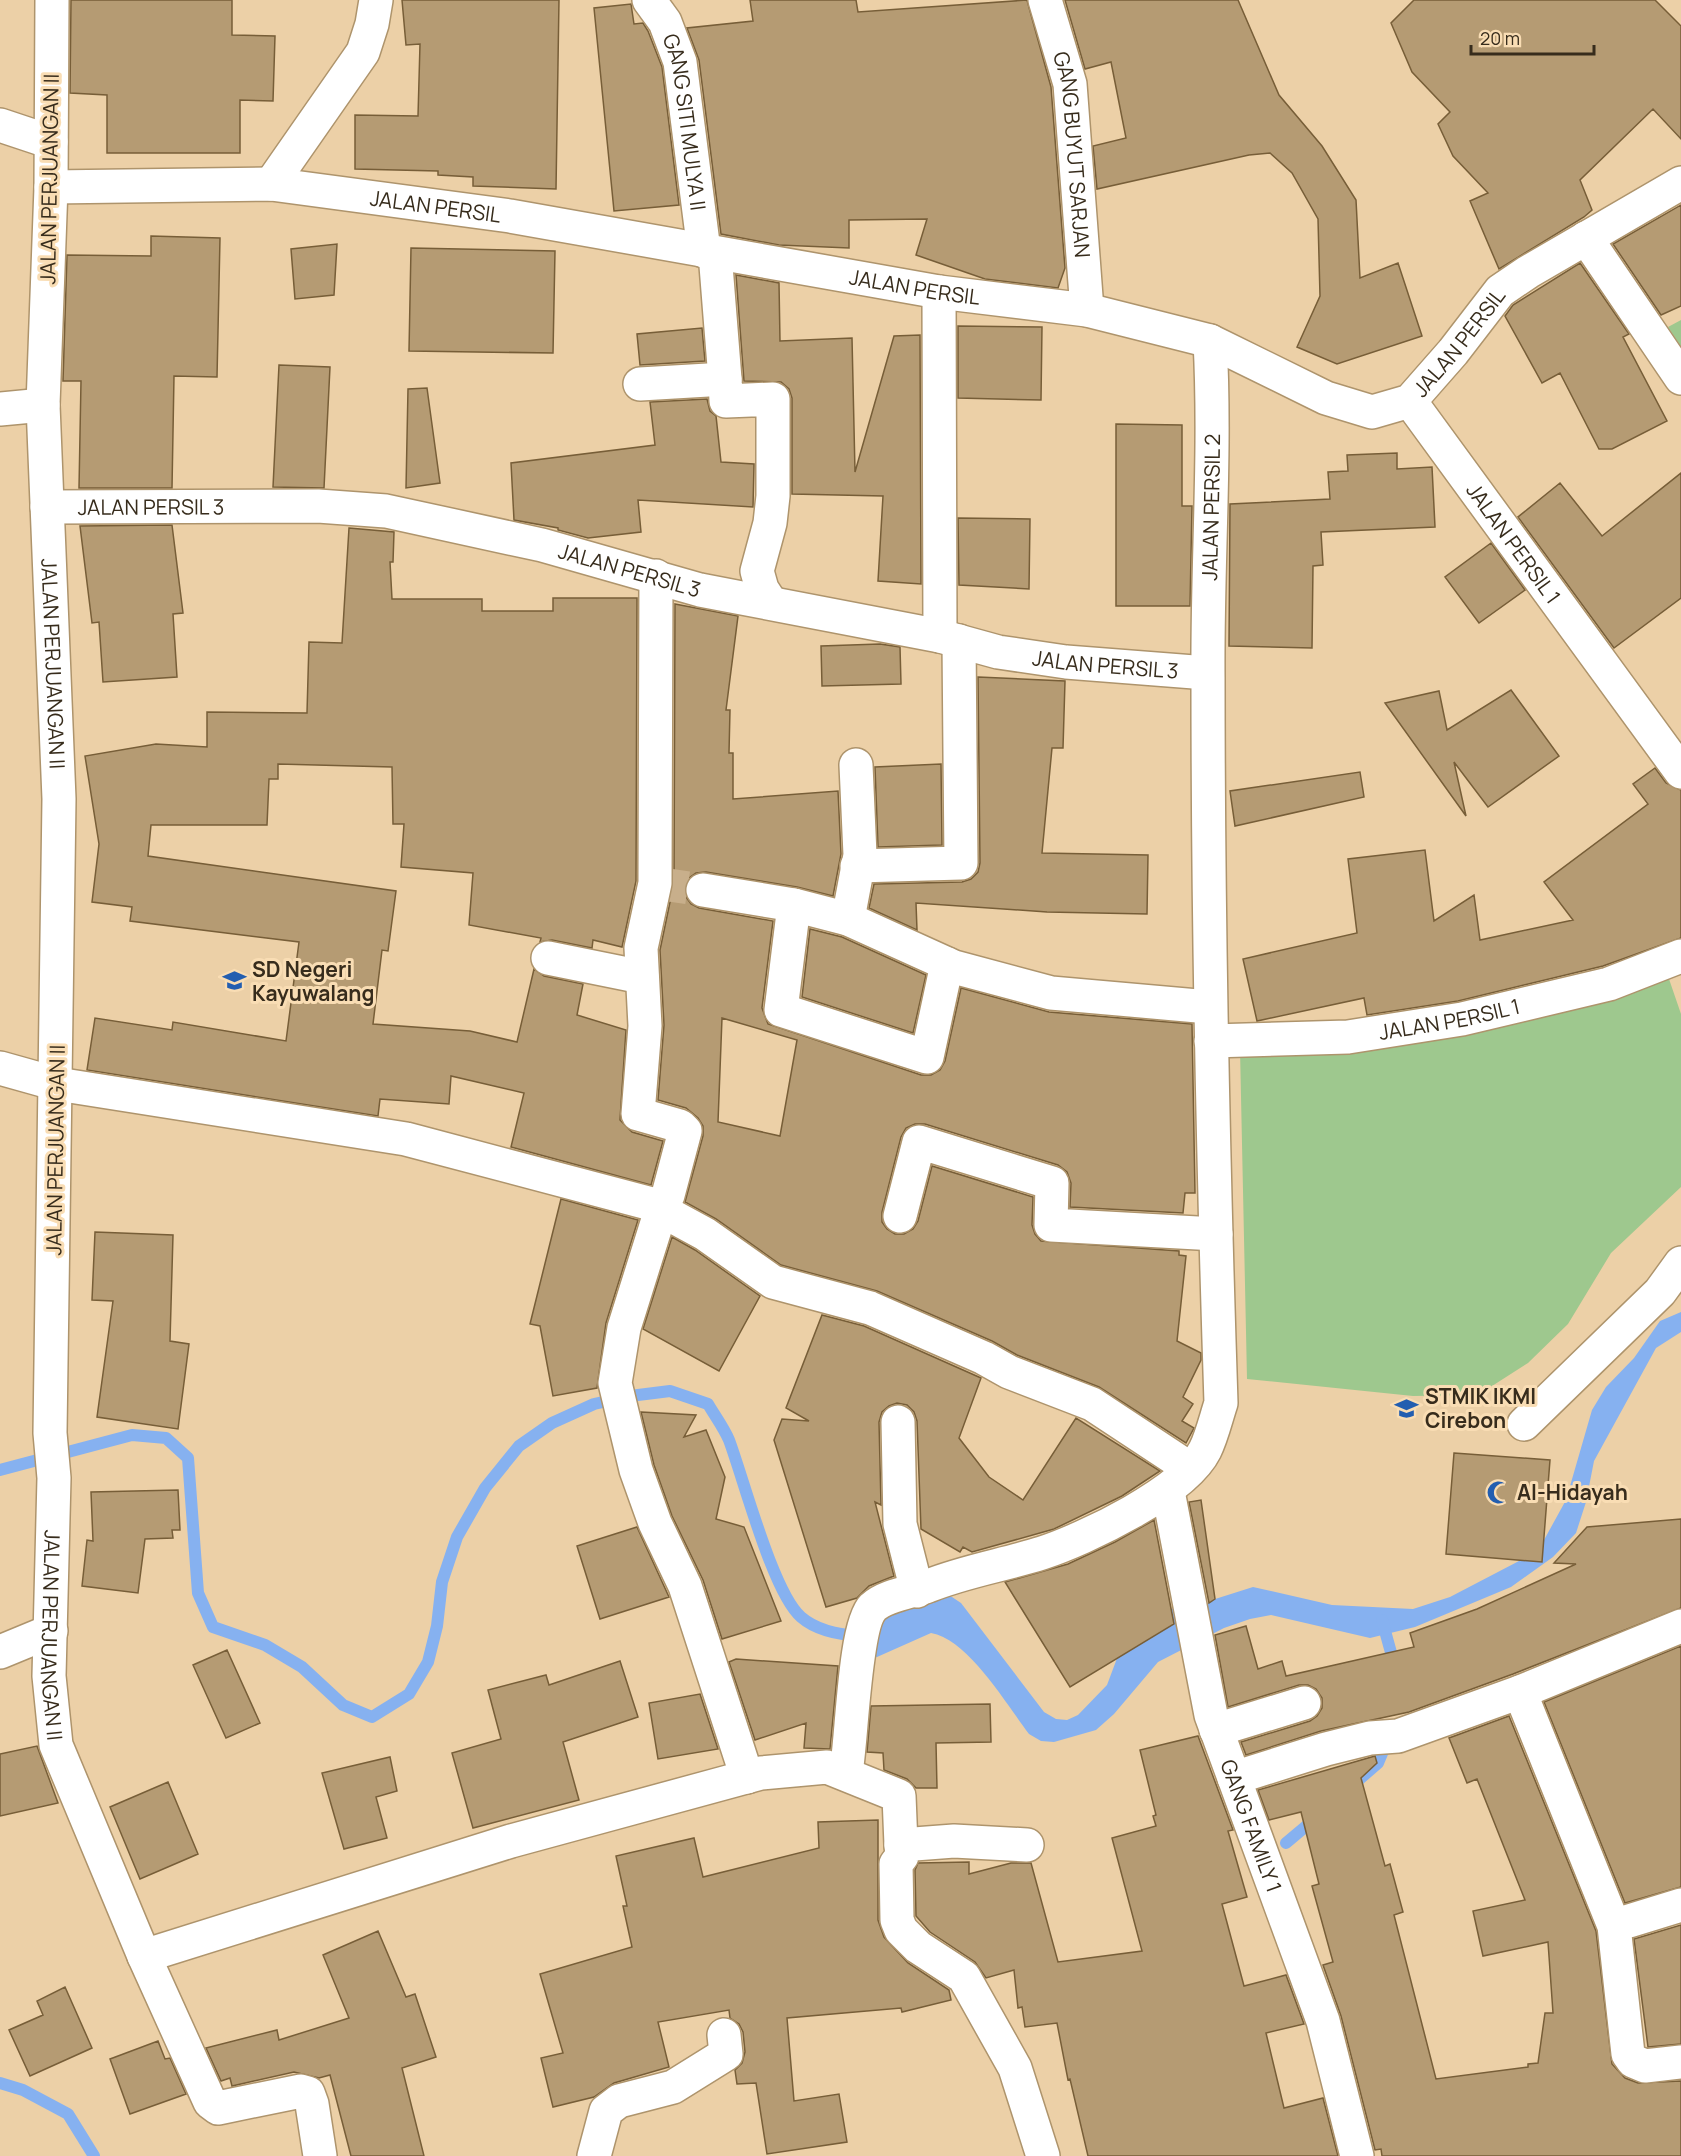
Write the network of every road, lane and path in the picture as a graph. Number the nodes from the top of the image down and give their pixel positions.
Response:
1 (52, 0) edge
2 (376, 0) edge
3 (649, 0) edge
4 (1045, 0) edge
5 (0, 125) edge
6 (51, 142) junction
7 (1681, 183) edge
8 (271, 184) junction
9 (51, 187) junction
10 (1586, 238) junction
11 (709, 252) junction
12 (939, 292) junction
13 (1087, 310) junction
14 (1210, 341) junction
15 (1681, 378) edge
16 (725, 379) junction
17 (640, 384) dead end
18 (1410, 401) junction
19 (43, 405) junction
20 (0, 408) edge
21 (47, 507) junction
22 (656, 576) junction
23 (771, 603) junction
24 (950, 639) junction
25 (1208, 673) junction
26 (856, 765) dead end
27 (1681, 772) edge
28 (857, 866) junction
29 (703, 890) tunnel mouth
30 (794, 905) junction
31 (848, 919) junction
32 (1681, 956) edge
33 (548, 958) dead end
34 (947, 964) junction
35 (642, 977) junction
36 (1209, 1007) junction
37 (1211, 1041) junction
38 (0, 1068) edge
39 (57, 1084) junction
40 (661, 1210) junction
41 (900, 1216) dead end
42 (1216, 1234) junction
43 (1681, 1263) edge
44 (898, 1422) dead end
45 (1524, 1424) dead end
46 (1179, 1479) junction
47 (916, 1590) junction
48 (1681, 1626) edge
49 (51, 1631) junction
50 (0, 1652) edge
51 (1520, 1692) junction
52 (1304, 1703) dead end
53 (1216, 1730) junction
54 (846, 1772) junction
55 (747, 1777) junction
56 (1233, 1778) junction
57 (901, 1845) junction
58 (1027, 1845) dead end
59 (1681, 1905) edge
60 (1622, 1924) junction
61 (144, 1956) junction
62 (724, 2035) dead end
63 (1681, 2062) edge
64 (320, 2156) edge
65 (594, 2156) edge
66 (1043, 2156) edge
67 (1357, 2156) edge

1 - 6 street, JALAN PERJUANGAN II
2 - 8 street
3 - 11 street, GANG SITI MULYA II
4 - 13 street, GANG BUYUT SARJAN
5 - 6 street
6 - 9 street, JALAN PERJUANGAN II
7 - 10 street, JALAN PERSIL
8 - 9 street, JALAN PERSIL
8 - 11 street, JALAN PERSIL
9 - 19 street, JALAN PERJUANGAN II
10 - 15 street
10 - 18 street, JALAN PERSIL
11 - 12 street, JALAN PERSIL
11 - 16 street, GANG SITI MULYA II
12 - 13 street, JALAN PERSIL
12 - 24 street
13 - 14 street, JALAN PERSIL
14 - 18 street, JALAN PERSIL
14 - 25 street, JALAN PERSIL 2
16 - 17 street
16 - 23 street, GANG SITI MULYA II
18 - 27 street, JALAN PERSIL 1
19 - 20 street
19 - 21 street, JALAN PERJUANGAN II
21 - 22 street, JALAN PERSIL 3
21 - 39 street, JALAN PERJUANGAN II
22 - 23 street, JALAN PERSIL 3
22 - 35 street
23 - 24 street, JALAN PERSIL 3
24 - 25 street, JALAN PERSIL 3
24 - 28 street
25 - 36 street, JALAN PERSIL 2
26 - 28 street
28 - 31 street
29 - 30 street
30 - 31 street
30 - 34 street
31 - 34 street
32 - 37 street, JALAN PERSIL 1
33 - 35 street
34 - 36 street
35 - 40 street
36 - 37 street, JALAN PERSIL 2
37 - 42 street, JALAN PERSIL 2
38 - 39 street
39 - 40 street
39 - 49 street, JALAN PERJUANGAN II
40 - 46 street
40 - 55 street
41 - 42 street
42 - 46 street, JALAN PERSIL 2
43 - 45 street
44 - 47 street
46 - 47 street
46 - 53 street, GANG FAMILY 1
47 - 54 street
48 - 51 street
49 - 50 street
49 - 61 street, JALAN PERJUANGAN II
51 - 56 street
51 - 60 street
52 - 53 street
53 - 56 street, GANG FAMILY 1
54 - 55 street
54 - 57 street
55 - 61 street
56 - 67 street, GANG FAMILY 1
57 - 58 street
57 - 66 street
59 - 60 street
60 - 63 street
61 - 64 street, JALAN PERJUANGAN II
62 - 65 street

